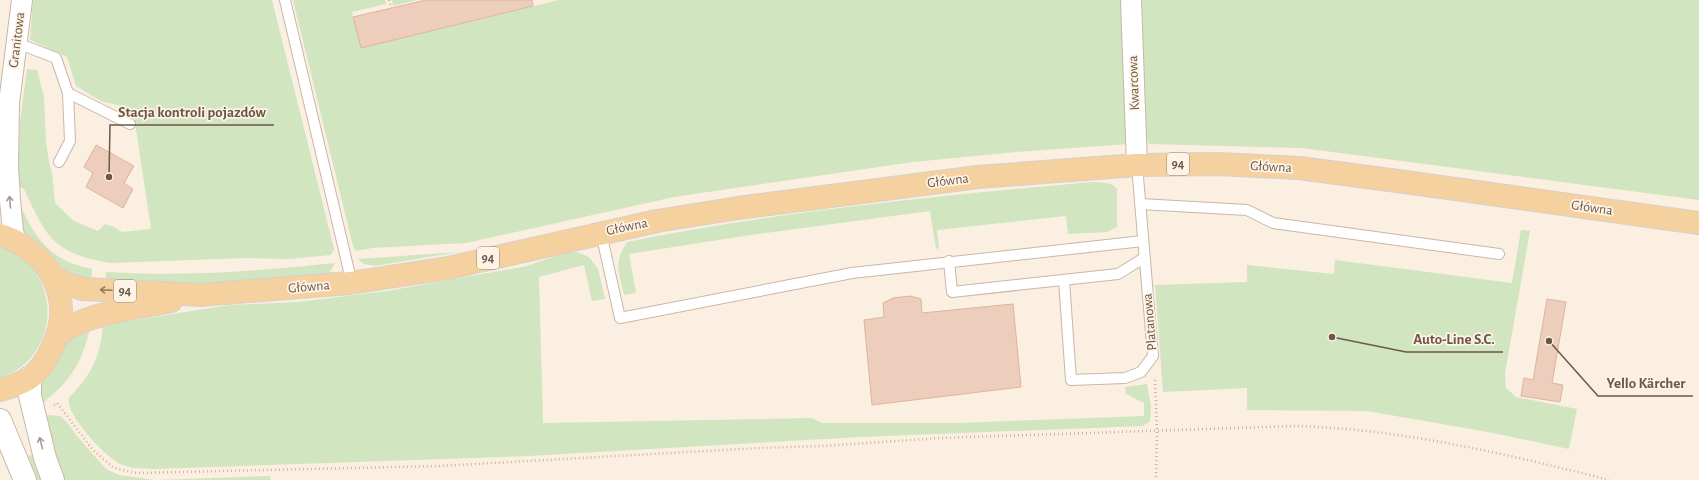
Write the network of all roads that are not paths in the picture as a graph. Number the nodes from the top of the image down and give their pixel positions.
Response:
1 (22, 0) edge
2 (285, 0) edge
3 (1131, 0) edge
4 (17, 43) junction
5 (68, 93) junction
6 (8, 103) junction
7 (130, 124) dead end
8 (0, 132) edge
9 (59, 162) dead end
10 (1137, 165) junction
11 (1140, 204) junction
12 (1699, 223) edge
13 (601, 233) junction
14 (8, 238) edge
15 (1143, 240) junction
16 (1499, 254) dead end
17 (1144, 258) junction
18 (949, 261) junction
19 (52, 276) junction
20 (1064, 280) junction
21 (350, 283) junction
22 (201, 295) junction
23 (59, 334) junction
24 (30, 377) junction
25 (0, 390) edge
26 (0, 420) edge
27 (25, 480) edge
28 (53, 480) edge

1 - 4 street, Granitowa
2 - 21 lane
3 - 10 street, Kwarcowa
4 - 5 lane
4 - 6 street, Granitowa
5 - 7 lane
5 - 9 lane
6 - 8 street, Granitowa
14 -> 6 street, Granitowa
10 - 11 lane, Platanowa
10 - 12 main road, Główna / 94
10 - 13 main road, Główna / 94
11 - 15 lane, Platanowa
11 - 16 lane
13 - 18 lane
13 - 21 main road, Główna / 94
14 - 19 main road, 94
15 - 17 lane, Platanowa
15 - 18 lane
17 - 20 lane
17 - 20 lane, Platanowa
18 - 20 lane
22 -> 19 main road, Główna / 94
19 - 23 main road, 94
21 - 22 main road, Główna / 94
22 - 23 main road, Główna / 94
23 - 24 main road, 94
24 - 25 main road, 94
28 -> 24 main road
26 - 27 main road

